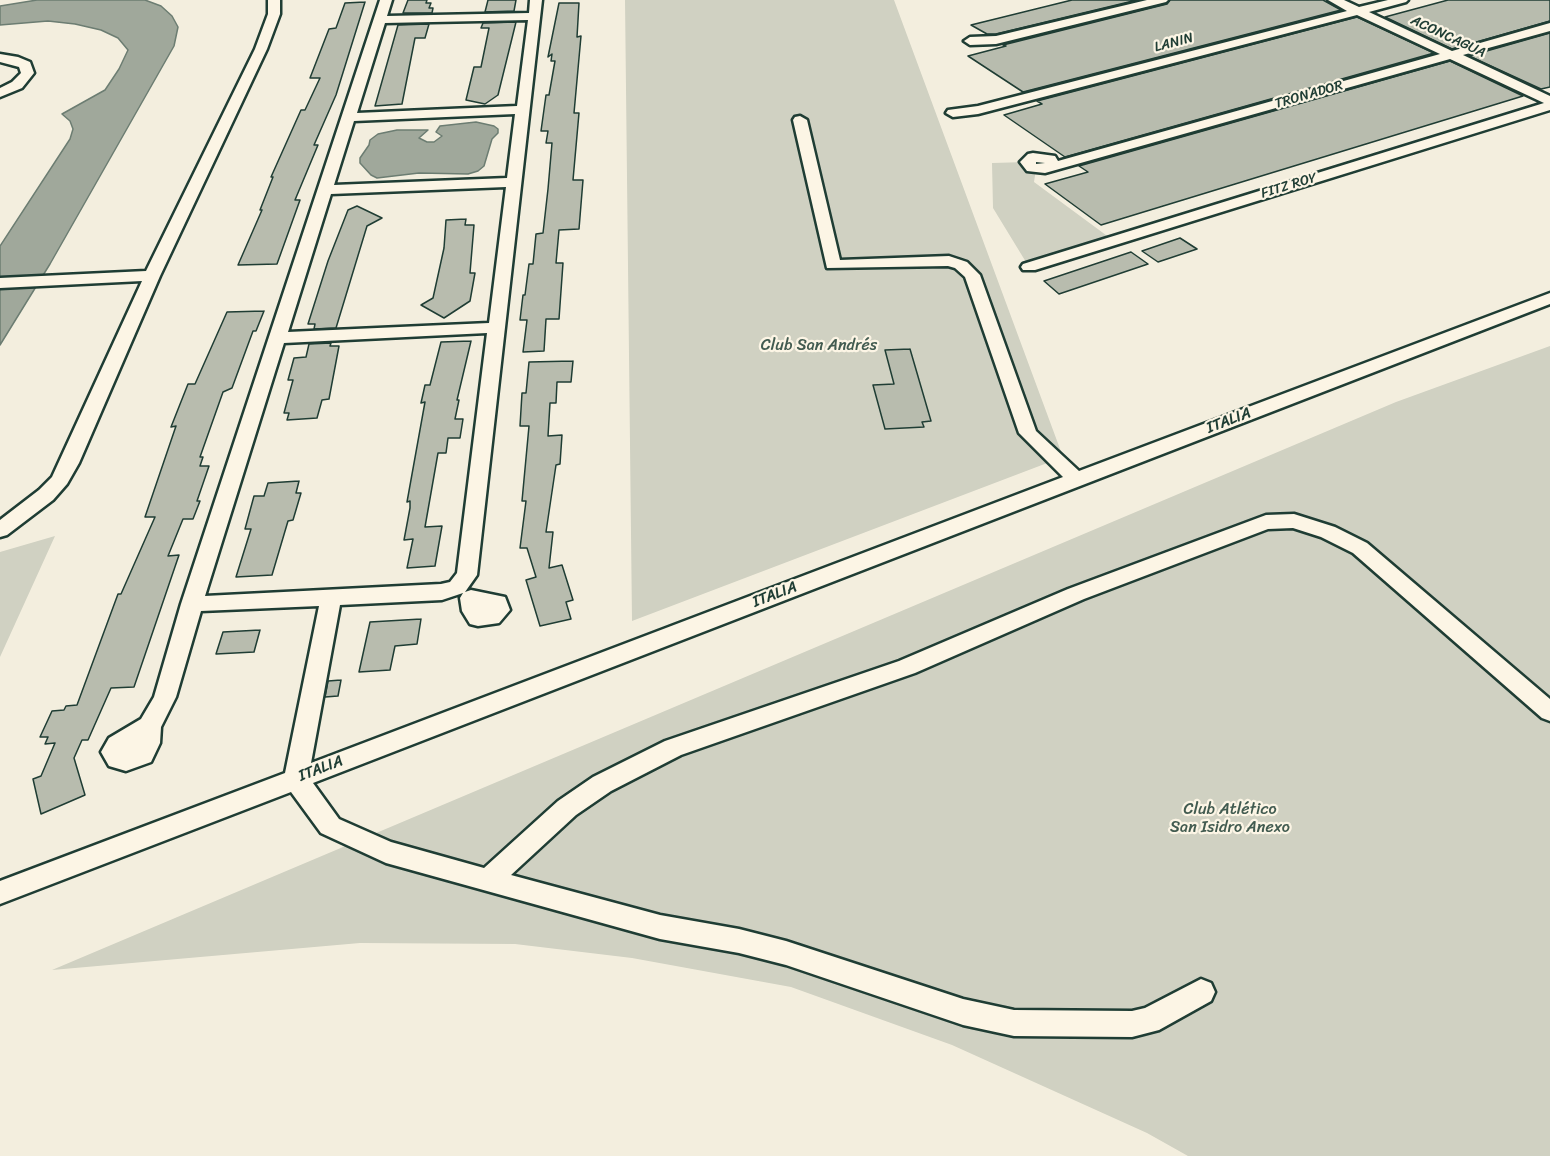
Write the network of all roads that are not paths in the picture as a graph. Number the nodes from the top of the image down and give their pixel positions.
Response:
1 (274, 0) edge
2 (386, 0) edge
3 (1162, 0) edge
4 (1334, 0) edge
5 (1402, 0) edge
6 (1361, 6) edge
7 (535, 8) edge
8 (379, 20) junction
9 (1550, 27) edge
10 (970, 41) dead end
11 (1458, 52) junction
12 (0, 58) edge
13 (1550, 90) edge
14 (0, 93) edge
15 (1550, 103) edge
16 (523, 111) junction
17 (953, 113) dead end
18 (349, 117) junction
19 (800, 120) dead end
20 (1051, 163) dead end
21 (514, 182) junction
22 (326, 190) junction
23 (1029, 267) dead end
24 (152, 276) junction
25 (0, 283) edge
26 (1550, 298) edge
27 (496, 328) junction
28 (279, 338) junction
29 (1077, 480) junction
30 (0, 530) edge
31 (331, 598) junction
32 (192, 604) junction
33 (1550, 712) edge
34 (149, 725) dead end
35 (296, 779) junction
36 (488, 880) junction
37 (0, 893) edge
38 (1201, 992) dead end

1 - 24 street
2 - 8 street
3 - 10 street
4 - 6 street, ACONCAGUA
5 - 6 street, LANIN
6 - 11 street, ACONCAGUA
6 - 17 street, LANIN
7 - 8 street
7 - 16 street
8 - 18 street
9 - 11 street, TRONADOR
11 - 13 street, ACONCAGUA
11 - 15 street, ACONCAGUA
11 - 20 street, TRONADOR
12 - 14 street
15 - 23 street, FITZ ROY
16 - 18 street
16 - 21 street
18 - 22 street
19 - 29 street
21 - 22 street
21 - 27 street
22 - 28 street
24 - 25 street
24 - 30 street
26 - 29 street, ITALIA
27 - 28 street
27 - 31 street
28 - 32 street
29 - 35 street, ITALIA
31 - 32 street
31 - 35 street
32 - 34 street
33 - 36 street
35 - 36 street
35 - 37 street, ITALIA
36 - 38 street

